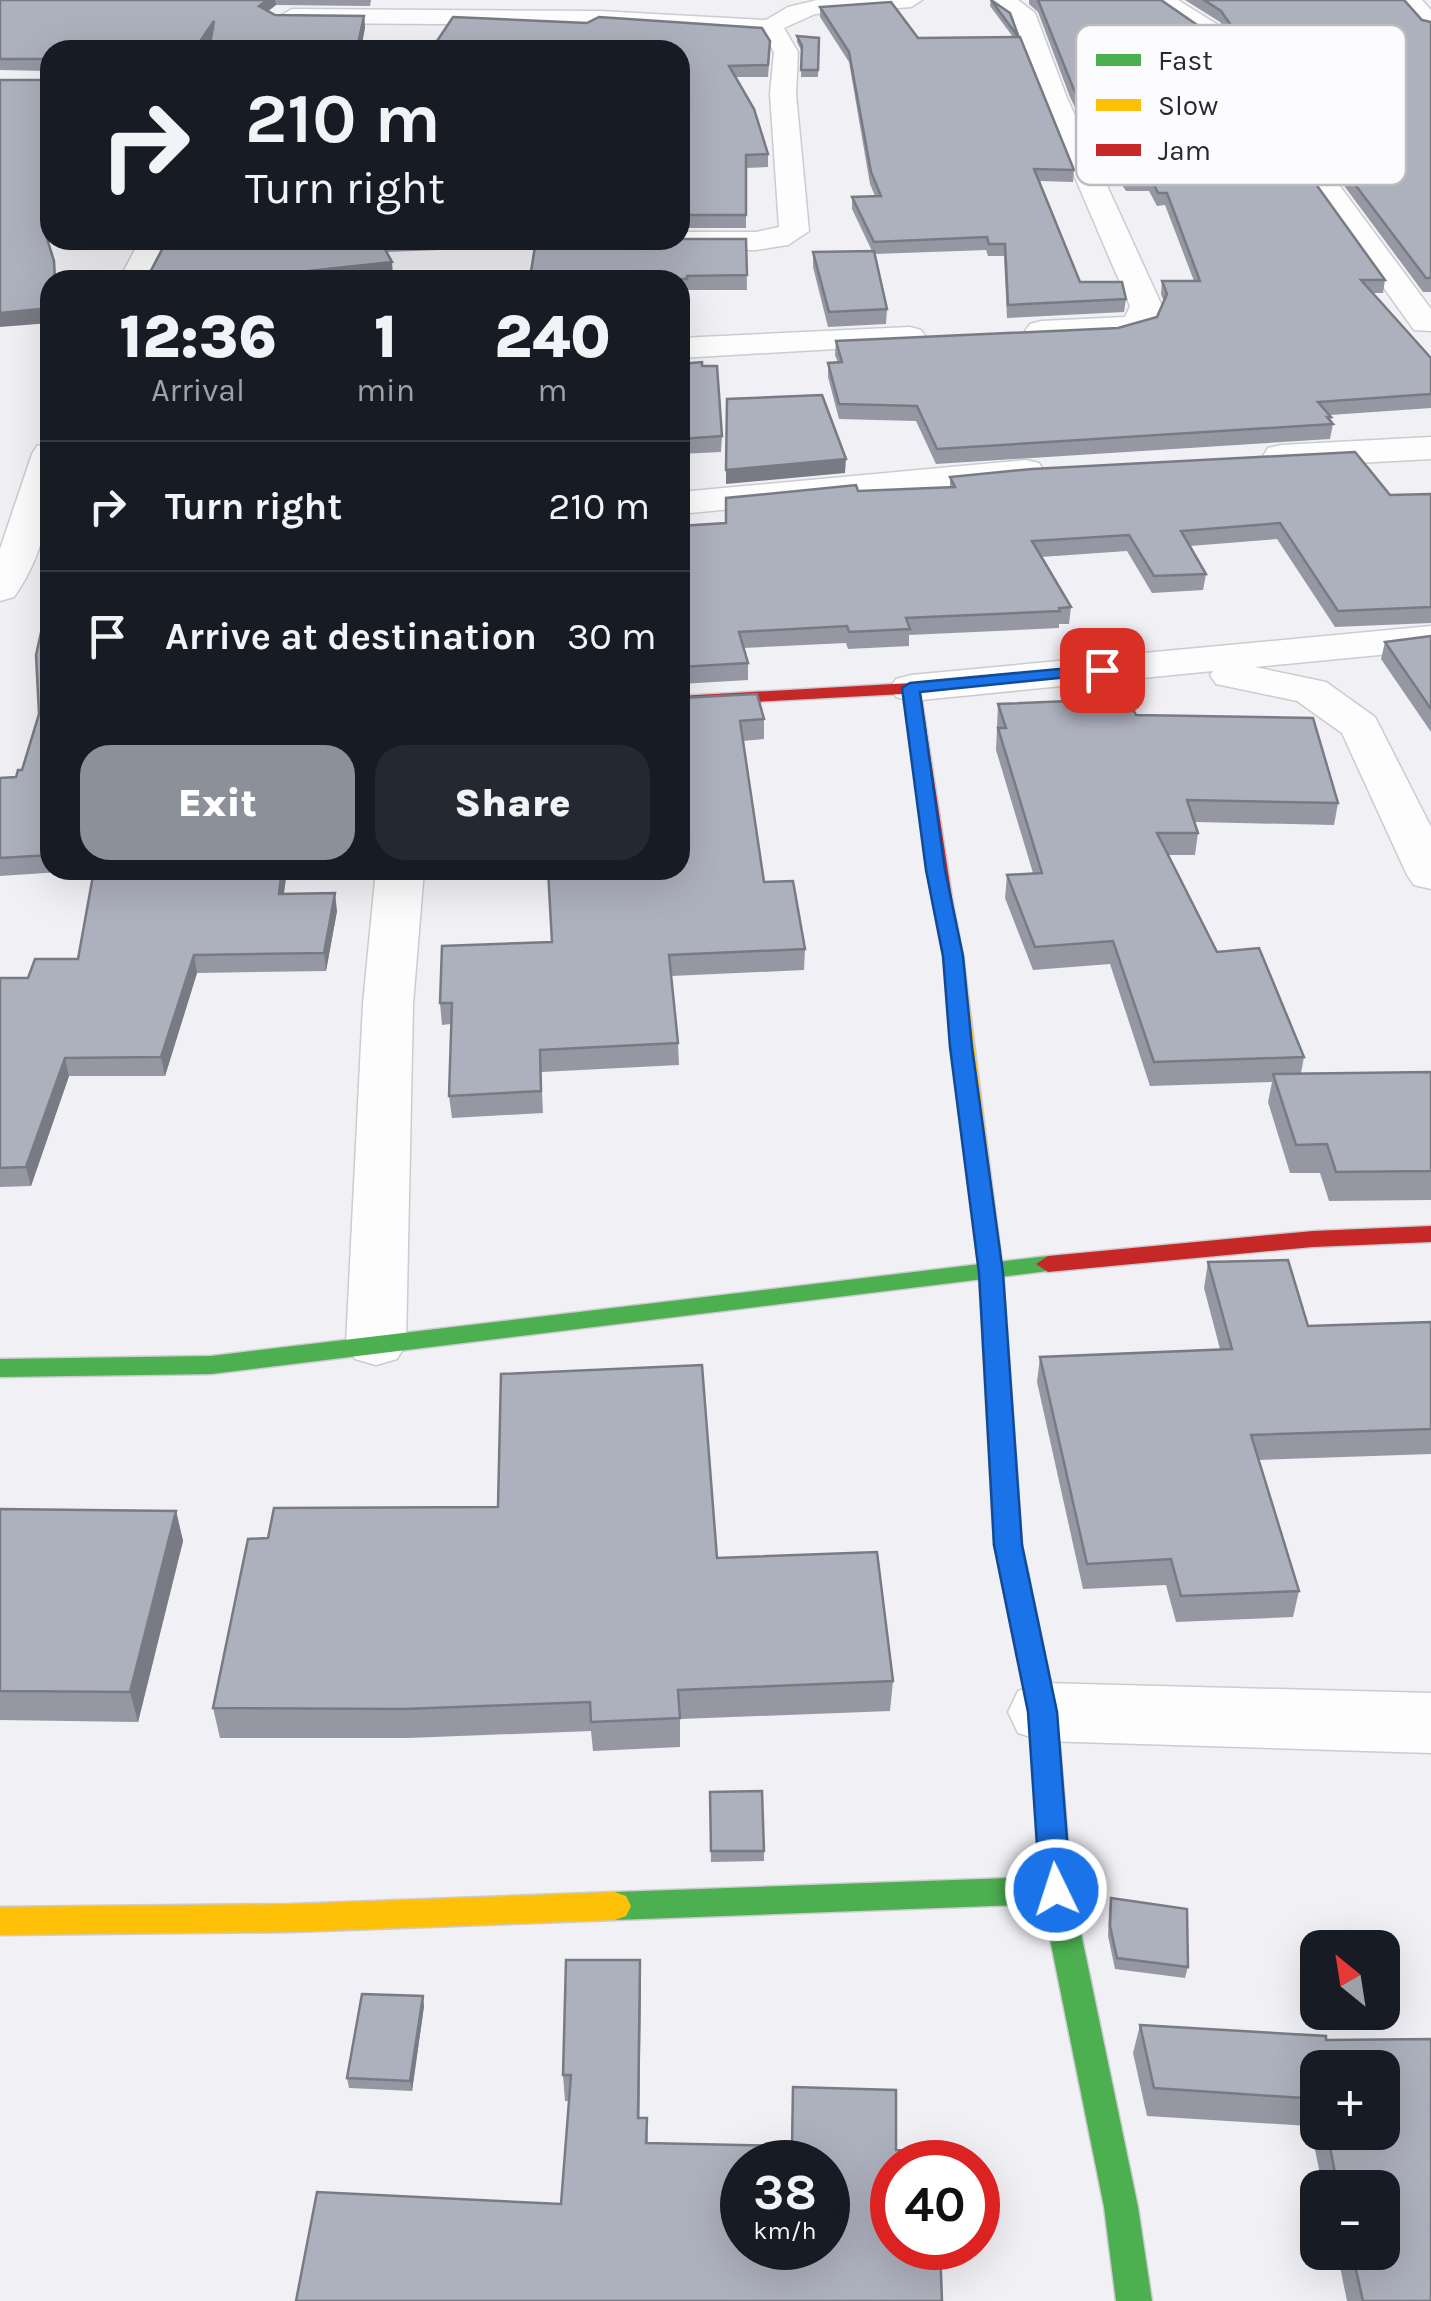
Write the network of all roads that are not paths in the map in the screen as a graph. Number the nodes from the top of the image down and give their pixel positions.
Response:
1 (911, 0) edge
2 (1002, 0) edge
3 (1162, 0) edge
4 (1409, 0) edge
5 (809, 6) junction
6 (412, 8) edge
7 (275, 16) edge
8 (620, 19) junction
9 (1431, 24) edge
10 (1202, 25) edge
11 (770, 27) junction
12 (1076, 145) edge
13 (1095, 185) edge
14 (1324, 185) edge
15 (690, 241) edge
16 (1425, 323) dead end
17 (1016, 332) edge
18 (938, 336) edge
19 (690, 348) edge
20 (1431, 448) edge
21 (1240, 459) edge
22 (1068, 468) edge
23 (690, 501) edge
24 (37, 538) edge
25 (0, 590) edge
26 (1431, 638) edge
27 (1178, 663) junction
28 (910, 688) junction
29 (690, 700) edge
30 (1431, 874) edge
31 (399, 880) edge
32 (1431, 1234) edge
33 (991, 1273) junction
34 (376, 1344) junction
35 (0, 1368) edge
36 (1042, 1712) junction
37 (1431, 1723) edge
38 (1056, 1890) junction
39 (0, 1921) edge
40 (1134, 2301) edge

1 - 5 street
2 - 12 street
3 - 10 street
4 - 9 street
5 - 8 street
5 - 11 street
6 - 7 street
6 - 8 street
8 - 11 street
11 - 15 street
13 - 17 street
14 - 16 street
18 - 19 street
20 - 21 street
22 - 23 street
24 - 25 street
26 - 27 street
27 - 28 street
27 - 30 street
28 - 29 street
28 - 33 street
31 - 34 street
32 - 33 street
33 - 34 street
33 - 36 street
34 - 35 street
36 - 37 street
36 - 38 street
38 - 39 street
38 - 40 street

